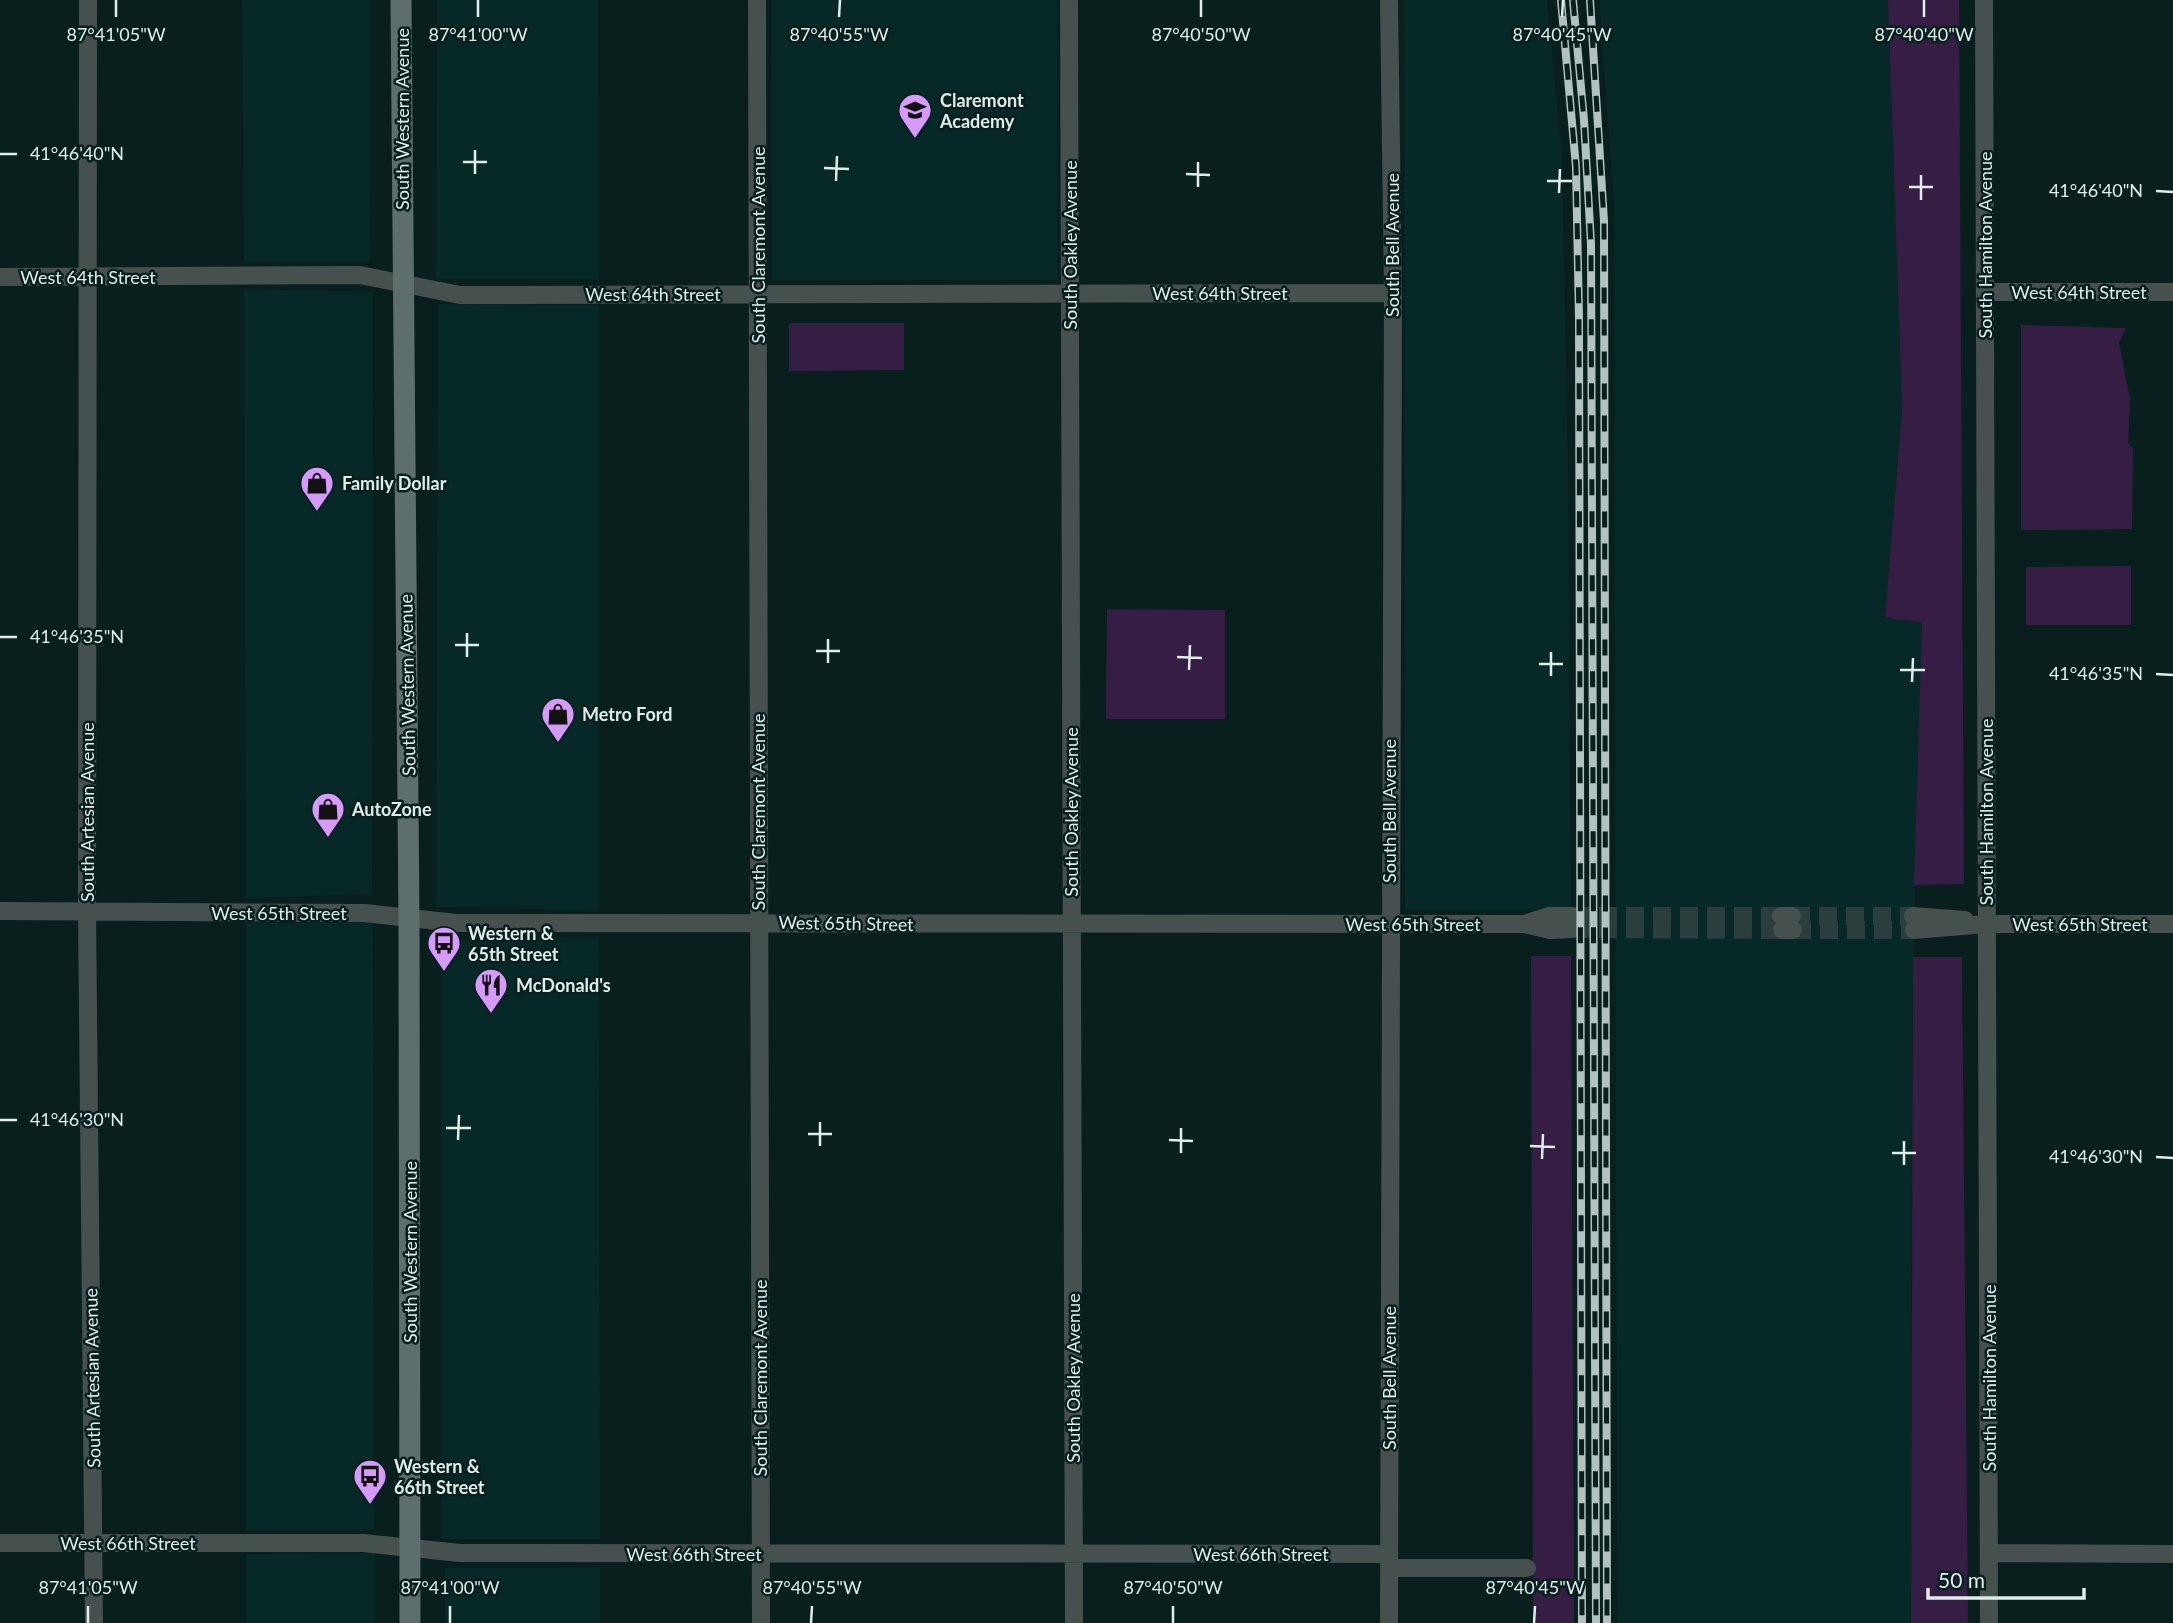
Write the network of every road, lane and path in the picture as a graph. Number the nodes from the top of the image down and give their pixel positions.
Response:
1 (88, 0) edge
2 (401, 0) edge
3 (757, 0) edge
4 (1069, 0) edge
5 (1389, 0) edge
6 (1984, 0) edge
7 (89, 276) junction
8 (0, 277) edge
9 (403, 284) junction
10 (1985, 292) junction
11 (2173, 292) edge
12 (1070, 293) junction
13 (1393, 293) junction
14 (758, 294) junction
15 (0, 911) edge
16 (87, 911) junction
17 (410, 920) junction
18 (758, 922) junction
19 (1389, 923) junction
20 (1572, 923) tunnel mouth
21 (1913, 923) tunnel mouth
22 (1986, 924) junction
23 (2173, 924) edge
24 (1071, 926) junction
25 (0, 1543) edge
26 (93, 1543) junction
27 (410, 1549) junction
28 (1073, 1553) junction
29 (1990, 1553) junction
30 (761, 1554) junction
31 (2173, 1554) edge
32 (1389, 1561) junction
33 (1527, 1568) dead end
34 (94, 1623) edge
35 (410, 1623) edge
36 (761, 1623) edge
37 (1073, 1623) edge
38 (1389, 1623) edge
39 (1989, 1623) edge

1 - 7 street, South Artesian Avenue
2 - 9 main road, South Western Avenue
3 - 14 street, South Claremont Avenue
4 - 12 street, South Oakley Avenue
5 - 13 street, South Bell Avenue
6 - 10 street, South Hamilton Avenue
7 - 8 street, West 64th Street
7 - 9 street, West 64th Street
7 - 16 street, South Artesian Avenue
9 - 14 street, West 64th Street
9 - 17 main road, South Western Avenue
10 - 11 street, West 64th Street
10 - 22 street, South Hamilton Avenue
12 - 13 street, West 64th Street
12 - 14 street, West 64th Street
12 - 24 street, South Oakley Avenue
13 - 19 street, South Bell Avenue
14 - 18 street, South Claremont Avenue
15 - 16 street, West 65th Street
16 - 17 street, West 65th Street
16 - 26 street, South Artesian Avenue
17 - 18 street, West 65th Street
17 - 27 main road, South Western Avenue
18 - 24 street, West 65th Street
18 - 30 street, South Claremont Avenue
19 - 20 street, West 65th Street
19 - 24 street, West 65th Street
19 - 32 street, South Bell Avenue
21 - 22 street, West 65th Street
22 - 23 street, West 65th Street
22 - 29 street, South Hamilton Avenue
24 - 28 street, South Oakley Avenue
25 - 26 street, West 66th Street
26 - 27 street, West 66th Street
26 - 34 street, South Artesian Avenue
27 - 30 street, West 66th Street
27 - 35 main road, South Western Avenue
28 - 30 street, West 66th Street
28 - 32 street, West 66th Street
28 - 37 street, South Oakley Avenue
29 - 31 street
29 - 39 street, South Hamilton Avenue
30 - 36 street, South Claremont Avenue
32 - 33 street, West 66th Street
32 - 38 street, South Bell Avenue

